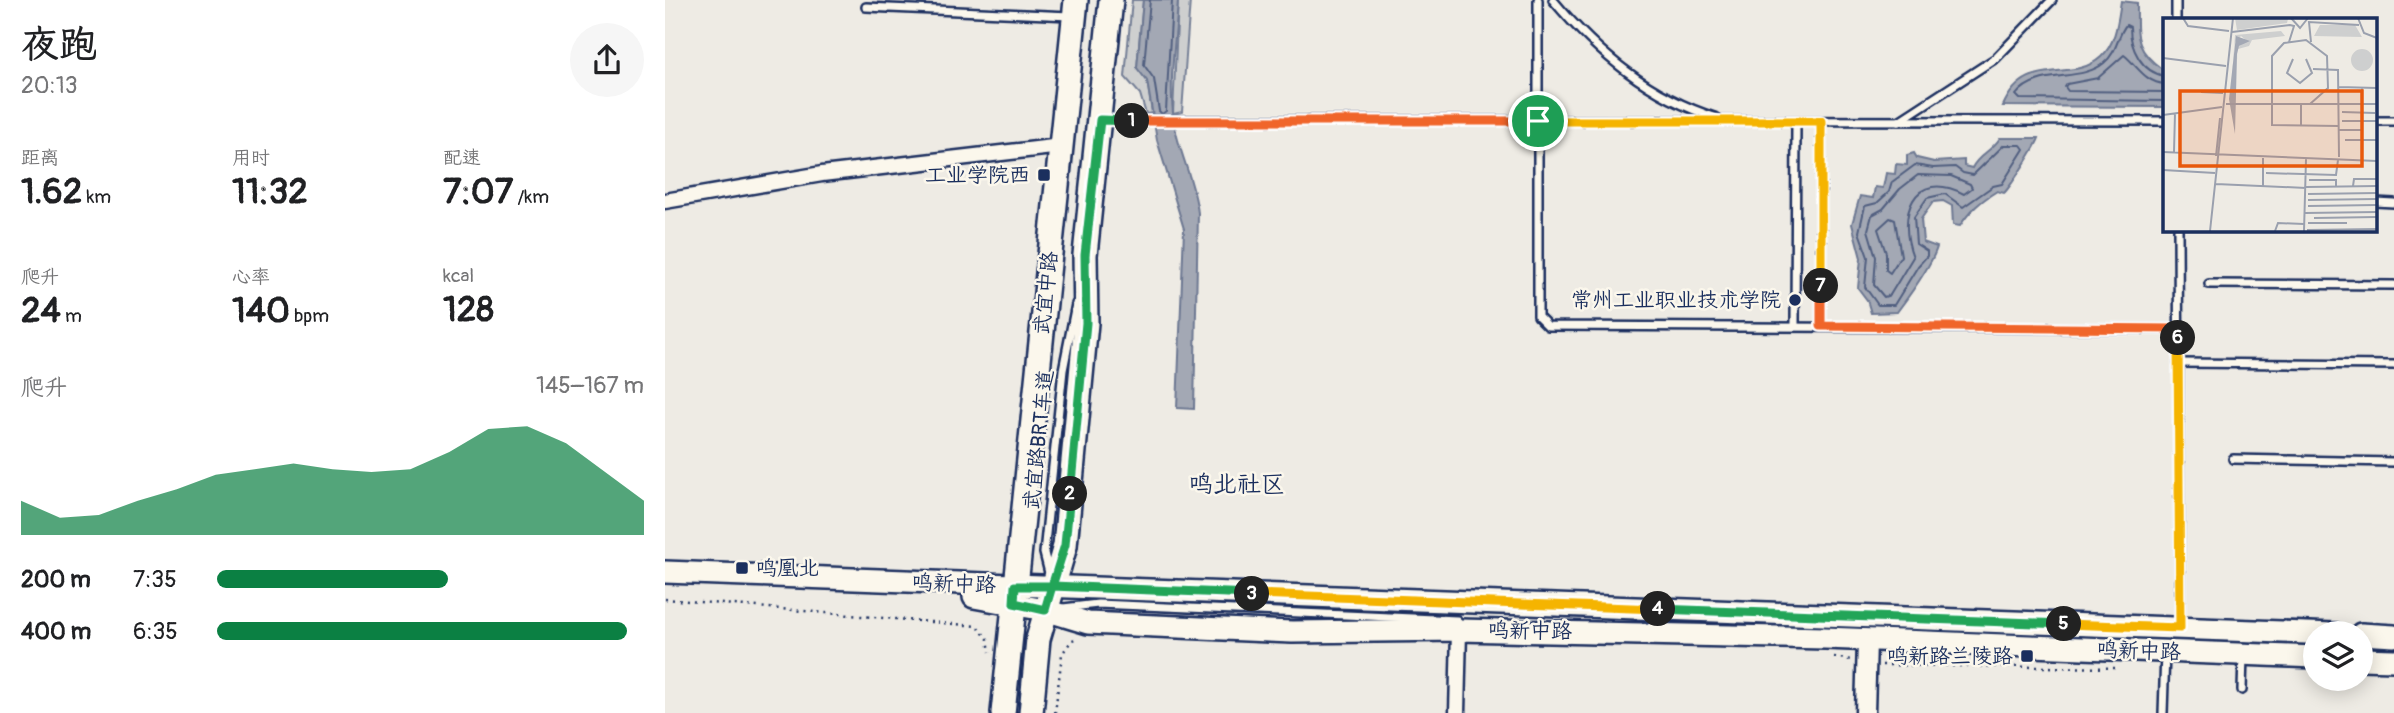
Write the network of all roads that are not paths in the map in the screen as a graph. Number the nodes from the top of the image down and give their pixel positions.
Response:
1 (1111, 0) edge
2 (1538, 0) edge
3 (1553, 0) edge
4 (2052, 0) edge
5 (2176, 0) edge
6 (866, 7) dead end
7 (1075, 8) edge
8 (2176, 18) edge
9 (1100, 120) junction
10 (1538, 121) junction
11 (1726, 121) junction
12 (1796, 121) junction
13 (1821, 121) junction
14 (1898, 121) junction
15 (2163, 121) edge
16 (1061, 146) junction
17 (665, 201) edge
18 (2178, 231) edge
19 (2209, 284) dead end
20 (2394, 285) edge
21 (1795, 325) junction
22 (1821, 326) junction
23 (2178, 329) junction
24 (2178, 363) junction
25 (2394, 365) edge
26 (2233, 459) dead end
27 (2394, 461) edge
28 (665, 572) edge
29 (665, 584) edge
30 (1052, 586) junction
31 (1014, 595) junction
32 (1045, 610) junction
33 (2180, 628) junction
34 (1459, 630) junction
35 (2373, 635) edge
36 (2394, 636) edge
37 (2303, 637) edge
38 (1867, 640) junction
39 (2303, 640) edge
40 (2373, 641) edge
41 (2244, 642) junction
42 (2394, 642) edge
43 (2303, 647) edge
44 (2373, 650) edge
45 (2394, 651) edge
46 (2165, 652) junction
47 (2303, 654) edge
48 (2373, 659) edge
49 (2394, 660) edge
50 (2242, 690) dead end
51 (1003, 713) edge
52 (1031, 713) edge
53 (1457, 713) edge
54 (1865, 713) edge
55 (2163, 713) edge

1 - 9 main road, 武宜中路
2 - 10 lane
3 - 11 lane
4 - 14 lane
5 - 8 lane
6 - 7 lane
7 - 16 main road, 武宜中路
9 - 10 lane
9 - 30 main road, 武宜中路
10 - 11 lane
10 - 21 lane
11 - 12 lane
12 - 13 lane
12 - 21 lane
13 - 14 lane
13 - 22 lane
14 - 15 lane
16 - 17 street
16 - 31 main road, 武宜中路
18 - 23 lane
19 - 20 lane
21 - 22 lane
22 - 23 lane
23 - 24 lane
24 - 25 lane
24 - 33 lane
26 - 27 lane
28 - 31 main road, 鸣新中路
29 - 31 main road, 鸣新中路
30 - 31 main road, 鸣新中路
30 - 32 main road, 武宜中路
30 - 33 main road, 鸣新中路
30 - 41 lane
31 - 32 main road, 鸣新中路
31 - 51 main road, 武宜中路
32 - 34 main road, 鸣新中路
32 - 41 lane
32 - 52 main road, 武宜中路
33 - 41 main road, 鸣新中路
34 - 38 main road, 鸣新中路
34 - 53 street
35 - 36 main road
37 - 41 main road, 鸣新中路
38 - 46 main road, 鸣新中路
38 - 54 street
39 - 41 lane
40 - 42 lane
41 - 43 lane
41 - 46 main road, 鸣新中路
41 - 47 main road, 鸣新中路
41 - 50 lane
44 - 45 lane
46 - 55 lane
48 - 49 main road

